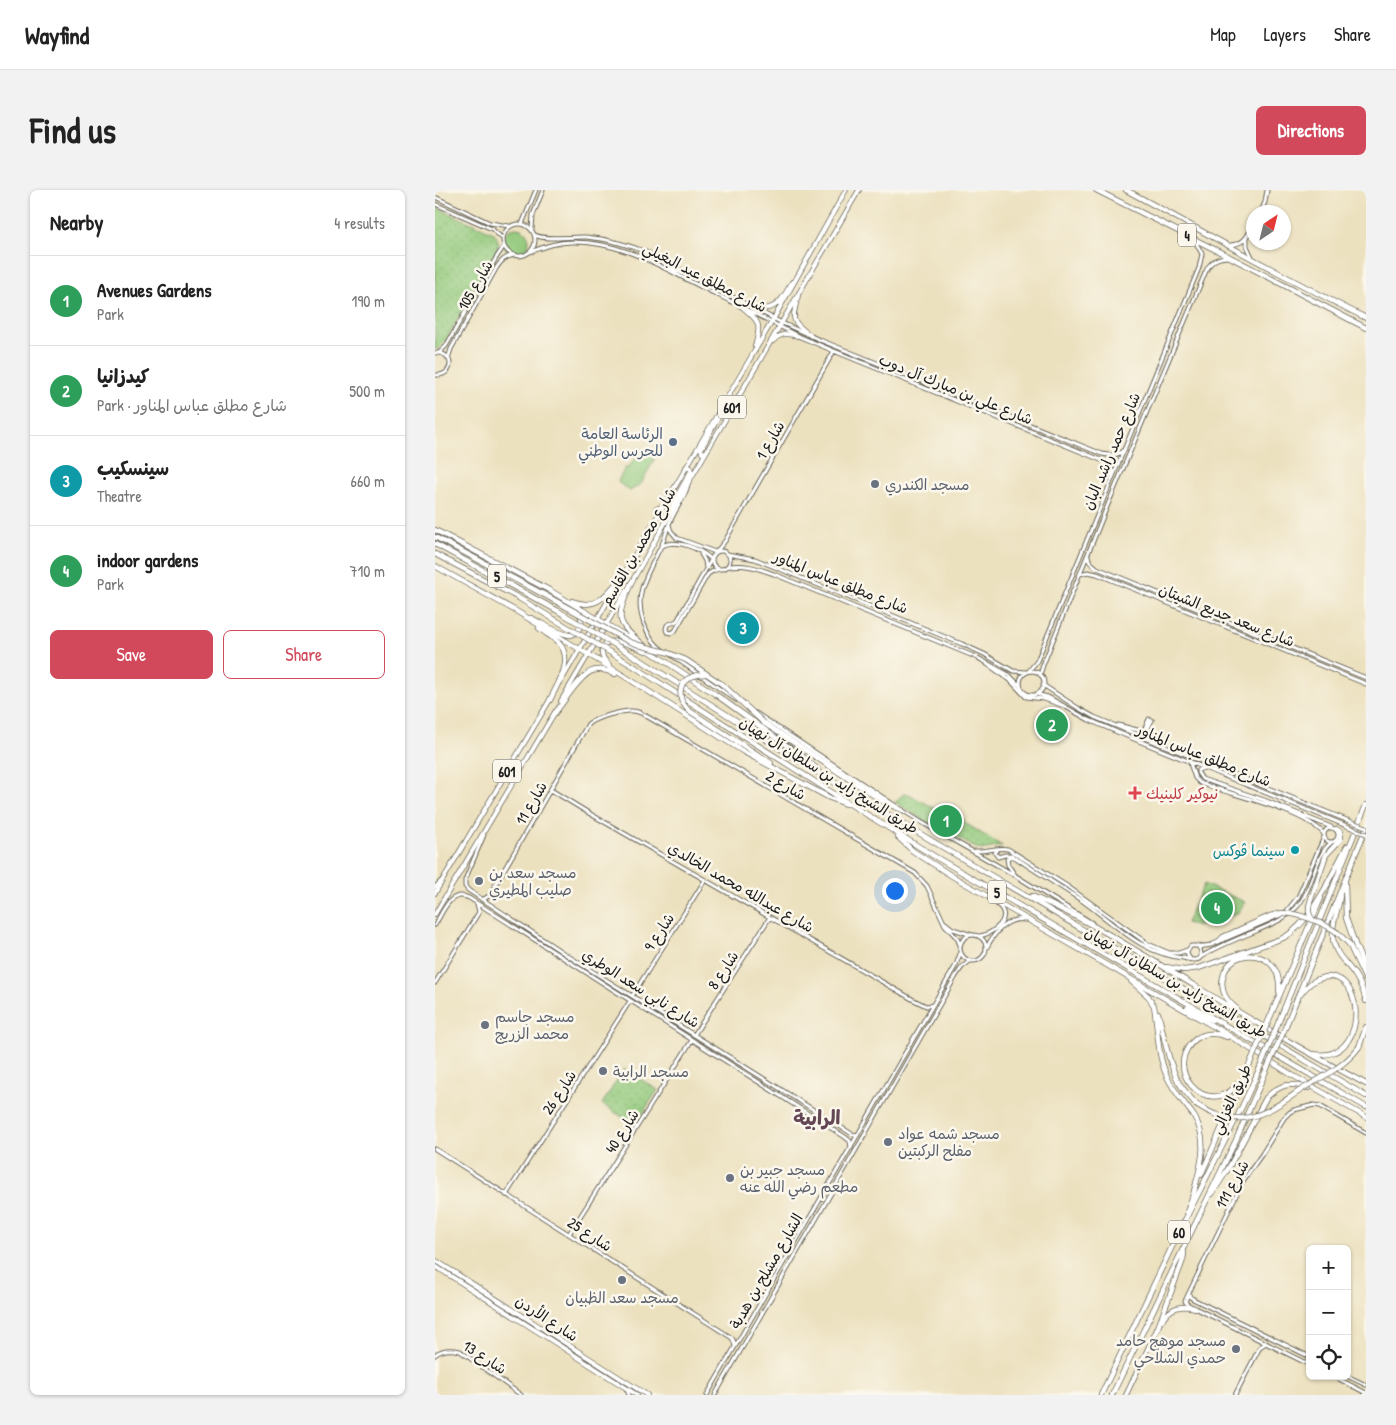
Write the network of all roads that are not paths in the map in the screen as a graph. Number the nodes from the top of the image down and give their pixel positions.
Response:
1 (536, 190) edge
2 (543, 190) edge
3 (846, 190) edge
4 (859, 190) edge
5 (1096, 190) edge
6 (1126, 190) edge
7 (1267, 190) edge
8 (435, 198) edge
9 (435, 204) edge
10 (1264, 205) edge
11 (522, 224) junction
12 (510, 226) junction
13 (532, 230) junction
14 (535, 235) junction
15 (1193, 238) junction
16 (503, 239) junction
17 (1246, 239) edge
18 (1230, 245) junction
19 (504, 246) junction
20 (813, 248) junction
21 (1249, 250) edge
22 (531, 252) junction
23 (514, 255) junction
24 (1229, 257) junction
25 (1252, 257) junction
26 (656, 263) junction
27 (1199, 268) junction
28 (685, 271) junction
29 (1206, 271) junction
30 (799, 291) junction
31 (741, 306) junction
32 (752, 306) junction
33 (1366, 318) edge
34 (773, 320) junction
35 (781, 325) junction
36 (1366, 328) edge
37 (798, 336) junction
38 (811, 336) junction
39 (768, 347) junction
40 (754, 351) junction
41 (834, 351) junction
42 (437, 353) edge
43 (448, 359) junction
44 (436, 376) edge
45 (916, 378) junction
46 (924, 382) junction
47 (914, 384) junction
48 (921, 387) junction
49 (720, 410) junction
50 (1141, 410) junction
51 (1147, 414) junction
52 (1139, 416) junction
53 (1145, 419) junction
54 (1125, 449) junction
55 (706, 452) junction
56 (1102, 454) junction
57 (1100, 460) junction
58 (686, 467) junction
59 (1112, 479) junction
60 (688, 483) junction
61 (663, 506) junction
62 (656, 509) dead end
63 (1098, 512) junction
64 (1104, 514) junction
65 (669, 516) junction
66 (1094, 520) junction
67 (669, 524) junction
68 (1100, 524) junction
69 (435, 530) edge
70 (435, 538) edge
71 (725, 541) junction
72 (435, 544) edge
73 (661, 546) junction
74 (699, 551) junction
75 (716, 552) junction
76 (727, 553) junction
77 (435, 554) edge
78 (1087, 555) junction
79 (739, 556) junction
80 (711, 560) junction
81 (739, 565) junction
82 (435, 566) edge
83 (726, 567) junction
84 (719, 569) junction
85 (1099, 569) junction
86 (706, 570) junction
87 (1097, 574) junction
88 (1079, 575) junction
89 (622, 578) junction
90 (631, 583) junction
91 (549, 590) junction
92 (571, 603) junction
93 (1185, 603) junction
94 (1194, 607) junction
95 (1183, 608) junction
96 (516, 611) junction
97 (1192, 612) junction
98 (598, 619) junction
99 (1052, 623) junction
100 (606, 624) junction
101 (1059, 624) junction
102 (580, 650) junction
103 (588, 655) junction
104 (657, 655) junction
105 (978, 658) junction
106 (1037, 661) junction
107 (1043, 666) junction
108 (1027, 672) junction
109 (1354, 673) junction
110 (621, 674) junction
111 (707, 674) junction
112 (1040, 675) junction
113 (1352, 678) junction
114 (1366, 678) edge
115 (1365, 684) edge
116 (1043, 685) junction
117 (1020, 686) junction
118 (1036, 694) junction
119 (550, 700) junction
120 (663, 701) junction
121 (1066, 707) junction
122 (555, 713) junction
123 (592, 721) joint
124 (1113, 725) junction
125 (1166, 747) junction
126 (1190, 762) junction
127 (1206, 768) junction
128 (822, 775) junction
129 (803, 783) junction
130 (1212, 785) junction
131 (551, 790) junction
132 (1262, 801) junction
133 (1366, 805) edge
134 (853, 806) junction
135 (902, 810) junction
136 (1333, 828) junction
137 (1366, 828) edge
138 (485, 831) junction
139 (893, 831) junction
140 (1366, 834) edge
141 (1324, 836) junction
142 (1353, 837) junction
143 (1332, 842) junction
144 (998, 849) junction
145 (973, 851) junction
146 (1015, 858) junction
147 (1016, 876) junction
148 (443, 878) junction
149 (1345, 879) junction
150 (705, 880) junction
151 (1327, 884) junction
152 (435, 887) edge
153 (1015, 890) junction
154 (1340, 891) junction
155 (435, 893) edge
156 (982, 893) junction
157 (489, 896) junction
158 (478, 897) junction
159 (482, 900) junction
160 (476, 903) junction
161 (490, 905) junction
162 (494, 908) junction
163 (479, 912) junction
164 (490, 912) junction
165 (435, 914) edge
166 (770, 917) junction
167 (943, 921) junction
168 (1315, 921) junction
169 (435, 925) edge
170 (1040, 926) junction
171 (972, 935) junction
172 (979, 936) junction
173 (1115, 938) junction
174 (1219, 941) junction
175 (1198, 946) junction
176 (960, 948) junction
177 (987, 948) junction
178 (1188, 950) junction
179 (1144, 956) junction
180 (1200, 958) junction
181 (1190, 959) junction
182 (1356, 960) junction
183 (970, 961) junction
184 (1109, 966) junction
185 (1366, 970) edge
186 (1366, 980) edge
187 (435, 983) edge
188 (1366, 985) edge
189 (1143, 986) junction
190 (1357, 993) dead end
191 (1279, 995) junction
192 (632, 996) junction
193 (630, 1001) junction
194 (1296, 1001) junction
195 (1366, 1001) edge
196 (919, 1003) junction
197 (933, 1005) junction
198 (1154, 1006) junction
199 (658, 1012) junction
200 (927, 1015) junction
201 (656, 1017) junction
202 (668, 1018) junction
203 (1361, 1018) dead end
204 (1251, 1020) junction
205 (665, 1022) junction
206 (1366, 1027) edge
207 (694, 1035) junction
208 (1366, 1037) edge
209 (692, 1040) junction
210 (1251, 1040) junction
211 (1245, 1045) junction
212 (1359, 1047) junction
213 (1302, 1050) junction
214 (1243, 1078) junction
215 (1366, 1084) edge
216 (1366, 1096) edge
217 (1330, 1097) junction
218 (875, 1106) junction
219 (1366, 1107) edge
220 (809, 1108) junction
221 (880, 1110) junction
222 (806, 1112) junction
223 (869, 1116) junction
224 (1366, 1117) edge
225 (875, 1118) junction
226 (1366, 1133) edge
227 (858, 1135) junction
228 (851, 1148) junction
229 (435, 1149) edge
230 (1194, 1191) junction
231 (506, 1195) junction
232 (1200, 1212) junction
233 (1179, 1232) junction
234 (569, 1234) junction
235 (1185, 1247) junction
236 (435, 1260) edge
237 (435, 1267) edge
238 (767, 1291) junction
239 (487, 1293) junction
240 (1189, 1293) junction
241 (773, 1295) junction
242 (483, 1297) junction
243 (496, 1299) junction
244 (493, 1304) junction
245 (1195, 1308) junction
246 (1211, 1308) junction
247 (1208, 1314) junction
248 (1157, 1330) junction
249 (742, 1336) junction
250 (732, 1338) junction
251 (1259, 1339) junction
252 (1266, 1343) junction
253 (1260, 1347) junction
254 (735, 1348) junction
255 (435, 1355) edge
256 (1306, 1355) edge
257 (1306, 1363) edge
258 (1351, 1378) edge
259 (1341, 1380) edge
260 (1366, 1385) edge
261 (625, 1387) junction
262 (1366, 1393) edge
263 (521, 1395) edge
264 (629, 1395) edge
265 (637, 1395) edge
266 (647, 1395) edge
267 (707, 1395) edge
268 (715, 1395) edge
269 (1100, 1395) edge
270 (1113, 1395) edge
271 (1126, 1395) edge
272 (1235, 1395) edge

1 - 11 street
2 - 13 street
3 - 20 main road, شارع محمد بن القاسم / 601
4 - 30 main road, شارع محمد بن القاسم / 601
5 - 15 highway, 4
6 - 18 highway, 4
7 - 10 street
8 - 12 street
9 - 16 street
11 - 12 street
11 - 13 street
12 - 16 street
13 - 14 street
14 - 22 street
14 - 28 street, شارع مطلق عيد البغيلي
15 - 24 highway, 4
15 - 27 street, شارع حمد راشد البان
16 - 19 street
17 - 18 street
18 - 25 highway, 4
19 - 23 street
19 - 42 street, شارع 105
20 - 32 main road
20 - 34 main road, شارع محمد بن القاسم / 601
21 - 25 street
22 - 23 street
22 - 26 street, شارع مطلق عيد البغيلي
23 - 43 street, شارع 105
24 - 29 street
24 - 36 highway, 4
25 - 33 highway, 4
26 - 28 street
26 - 31 street, شارع مطلق عيد البغيلي
27 - 29 street
27 - 50 street, شارع حمد راشد البان
28 - 32 street, شارع مطلق عيد البغيلي
29 - 51 street, شارع حمد راشد البان
30 - 35 main road, شارع محمد بن القاسم / 601
30 - 38 main road
31 - 34 street, شارع مطلق عيد البغيلي
31 - 40 main road
32 - 34 street, شارع مطلق عيد البغيلي
34 - 35 street, شارع مطلق عيد البغيلي
34 - 40 main road, شارع محمد بن القاسم / 601
35 - 37 street, شارع علي بن مبارك آل دوب
35 - 38 street, شارع علي بن مبارك آل دوب
35 - 39 main road, شارع محمد بن القاسم / 601
37 - 39 main road
37 - 41 street, شارع علي بن مبارك آل دوب
38 - 45 street, شارع علي بن مبارك آل دوب
39 - 55 main road, شارع محمد بن القاسم / 601
40 - 49 main road, شارع محمد بن القاسم / 601
41 - 47 street, شارع علي بن مبارك آل دوب
41 - 71 street, شارع 1
42 - 43 street
43 - 44 street, شارع 105
45 - 46 street, شارع علي بن مبارك آل دوب
45 - 47 street
46 - 48 street
46 - 56 street, شارع علي بن مبارك آل دوب
47 - 48 street, شارع علي بن مبارك آل دوب
48 - 57 street, شارع علي بن مبارك آل دوب
49 - 55 main road
49 - 58 main road, شارع محمد بن القاسم / 601
50 - 51 street
50 - 52 street, شارع حمد راشد البان
51 - 53 street, شارع حمد راشد البان
52 - 53 street
52 - 54 street, شارع حمد راشد البان
53 - 64 street, شارع حمد راشد البان
54 - 56 street
54 - 59 street, شارع حمد راشد البان
55 - 60 main road, شارع محمد بن القاسم / 601
56 - 57 street
57 - 59 street
58 - 61 main road, شارع محمد بن القاسم / 601
58 - 65 main road
59 - 63 street, شارع حمد راشد البان
60 - 65 main road, شارع محمد بن القاسم / 601
60 - 67 street
61 - 62 main road
61 - 89 main road, شارع محمد بن القاسم / 601
63 - 64 street
63 - 66 street, شارع حمد راشد البان
64 - 68 street, شارع حمد راشد البان
65 - 90 main road, شارع محمد بن القاسم / 601
66 - 68 street
66 - 99 street, شارع حمد راشد البان
67 - 73 street
67 - 75 street
68 - 78 street, شارع حمد راشد البان
69 - 91 highway
70 - 111 highway, bridge
71 - 75 street, شارع 1
71 - 76 street
72 - 128 highway, طريق الشيخ زايد بن سلطان آل نهيان / 5, bridge
73 - 74 street
73 - 135 street
74 - 80 street
74 - 86 street
75 - 76 street
75 - 80 street
76 - 79 street, شارع مطلق عباس المناور
76 - 83 street
77 - 134 highway, طريق الشيخ زايد بن سلطان آل نهيان / 5, bridge
78 - 85 street, شارع سعد جديع الشيتان
78 - 88 street, شارع حمد راشد البان
79 - 81 street
79 - 108 street, شارع مطلق عباس المناور
80 - 84 street
80 - 86 street
81 - 83 street, شارع مطلق عباس المناور
81 - 105 street, شارع مطلق عباس المناور
82 - 96 highway
83 - 84 street
84 - 86 street
85 - 87 street
85 - 93 street, شارع سعد جديع الشيتان
87 - 88 street, شارع سعد جديع الشيتان
87 - 95 street, شارع سعد جديع الشيتان
88 - 101 street, شارع حمد راشد البان
89 - 91 highway
89 - 98 main road, شارع محمد بن القاسم / 601
90 - 100 main road, شارع محمد بن القاسم / 601
90 - 104 highway
91 - 92 highway
92 - 96 highway
92 - 98 highway
93 - 94 street, شارع سعد جديع الشيتان
93 - 95 street
94 - 97 street
94 - 109 street, شارع سعد جديع الشيتان
95 - 97 street, شارع سعد جديع الشيتان
96 - 102 highway
96 - 119 highway
97 - 113 street, شارع سعد جديع الشيتان
98 - 100 highway
98 - 102 main road, شارع محمد بن القاسم / 601
99 - 101 street
99 - 106 street, شارع حمد راشد البان
100 - 103 main road, شارع محمد بن القاسم / 601
100 - 104 highway
101 - 107 street, شارع حمد راشد البان
102 - 103 highway
102 - 119 main road, شارع محمد بن القاسم / 601
103 - 110 highway
103 - 122 main road, شارع محمد بن القاسم / 601
104 - 110 highway
104 - 128 highway
105 - 117 street, شارع مطلق عباس المناور
105 - 121 street
106 - 107 street
106 - 108 street, شارع حمد راشد البان
107 - 112 street, شارع حمد راشد البان
108 - 112 street
108 - 117 street
109 - 113 street
109 - 114 street, شارع سعد جديع الشيتان
110 - 120 highway
111 - 129 highway, bridge
111 - 135 highway, bridge
112 - 116 street
113 - 115 street, شارع سعد جديع الشيتان
114 - 115 street
116 - 118 street
116 - 124 street, شارع مطلق عباس المناور
117 - 118 street
118 - 121 street, شارع مطلق عباس المناور
119 - 148 main road, شارع محمد بن القاسم / 601
120 - 122 highway
120 - 129 highway
121 - 126 street, شارع مطلق عباس المناور
122 - 138 main road, شارع محمد بن القاسم / 601
123 - 131 street, شارع 11
123 - 167 street, شارع 2
124 - 125 street, شارع مطلق عباس المناور
124 - 125 street
125 - 137 street, شارع مطلق عباس المناور, bridge
126 - 127 street, شارع مطلق عباس المناور
126 - 130 street
127 - 130 street
127 - 140 street, شارع مطلق عباس المناور, bridge
128 - 153 highway, طريق الشيخ زايد بن سلطان آل نهيان / 5
129 - 134 highway
130 - 132 street
131 - 150 street, شارع عبدالله محمد الخالدي
131 - 157 street, شارع 11
132 - 136 street
132 - 141 street
133 - 142 highway, طريق الغزالي / 60
134 - 139 highway, طريق الشيخ زايد بن سلطان آل نهيان / 5
135 - 145 street
136 - 141 street
136 - 143 street
136 - 168 highway, bridge
137 - 149 highway, طريق الغزالي / 60
138 - 158 street, شارع نابي سعد الوطري
138 - 165 main road, شارع محمد بن القاسم / 601
139 - 156 highway
139 - 210 highway, طريق الشيخ زايد بن سلطان آل نهيان / 5
141 - 143 street
141 - 174 street
142 - 151 highway
142 - 233 highway, طريق الغزالي / 60, bridge
143 - 180 street
144 - 145 street
144 - 146 street
144 - 178 street
145 - 147 street
146 - 147 street
146 - 181 street
147 - 173 street
148 - 152 street
148 - 155 main road, شارع محمد بن القاسم / 601
149 - 154 highway, طريق الغزالي / 60
149 - 185 highway
150 - 166 street, شارع عبدالله محمد الخالدي
150 - 192 street, شارع 9
151 - 179 highway
151 - 191 highway
153 - 173 highway
153 - 216 highway, طريق الشيخ زايد بن سلطان آل نهيان / 5
154 - 194 highway, طريق الغزالي / 60
154 - 195 highway
156 - 170 highway
156 - 172 street
157 - 159 street, شارع 11
157 - 161 street
158 - 159 street, شارع نابي سعد الوطري
158 - 160 street
159 - 161 street, شارع نابي سعد الوطري
160 - 163 street
160 - 164 street, شارع نابي سعد الوطري
160 - 169 street, شارع نابي سعد الوطري
161 - 162 street, شارع نابي سعد الوطري
162 - 164 street
162 - 192 street, شارع نابي سعد الوطري
163 - 164 street
163 - 187 street
164 - 193 street, شارع نابي سعد الوطري
166 - 196 street, شارع عبدالله محمد الخالدي
166 - 207 street, شارع 8
167 - 171 street
167 - 176 street, شارع 2
168 - 174 highway, bridge
168 - 182 highway, bridge
170 - 177 street
170 - 184 highway
171 - 172 street
171 - 176 street
172 - 177 street
173 - 179 highway
174 - 175 street
175 - 178 street
175 - 180 street
176 - 183 street
176 - 197 street, الشارع مشلح بن هدبة
177 - 183 street
178 - 181 street
179 - 204 highway
180 - 181 street
182 - 186 highway
182 - 188 highway
183 - 221 street, الشارع مشلح بن هدبة
184 - 189 highway
184 - 198 highway
189 - 210 highway
189 - 211 highway
190 - 194 highway
191 - 204 highway
191 - 214 highway, bridge
192 - 199 street, شارع نابي سعد الوطري
193 - 201 street, شارع نابي سعد الوطري
193 - 231 street, شارع 26
194 - 232 highway, طريق الغزالي / 60, bridge
196 - 197 street, شارع عبدالله محمد الخالدي
196 - 200 street, شارع عبدالله محمد الخالدي
197 - 200 street, الشارع مشلح بن هدبة
198 - 212 highway, bridge
198 - 230 highway
199 - 201 street
199 - 202 street, شارع نابي سعد الوطري
200 - 218 street, الشارع مشلح بن هدبة
201 - 205 street, شارع نابي سعد الوطري
202 - 205 street
202 - 207 street, شارع نابي سعد الوطري
203 - 213 highway
204 - 213 highway
205 - 209 street, شارع نابي سعد الوطري
206 - 212 highway
207 - 220 street, شارع نابي سعد الوطري
208 - 212 highway
209 - 222 street, شارع نابي سعد الوطري
209 - 234 street, شارع 40
210 - 219 highway, طريق الشيخ زايد بن سلطان آل نهيان / 5
211 - 214 highway
211 - 217 highway
213 - 215 highway
214 - 230 highway
217 - 224 highway
217 - 232 highway
218 - 221 street
218 - 223 street, الشارع مشلح بن هدبة
220 - 222 street
220 - 227 street, شارع نابي سعد الوطري
221 - 225 street, الشارع مشلح بن هدبة
222 - 228 street, شارع نابي سعد الوطري
223 - 225 street
223 - 227 street, الشارع مشلح بن هدبة
225 - 241 street, الشارع مشلح بن هدبة
226 - 240 street, شارع 111
227 - 228 street, الشارع مشلح بن هدبة
228 - 238 street, الشارع مشلح بن هدبة
229 - 231 street, شارع 25
230 - 233 highway
231 - 234 street, شارع 25
232 - 235 highway, طريق الغزالي / 60
233 - 269 highway, طريق الغزالي / 60
234 - 250 street, شارع 25
235 - 248 highway
235 - 270 highway, طريق الغزالي / 60
236 - 239 main road, شارع الأردن
237 - 242 main road, شارع الأردن
238 - 241 street
238 - 249 street, الشارع مشلح بن هدبة
239 - 242 main road
239 - 243 main road, شارع الأردن
240 - 245 street
240 - 246 street
241 - 268 street, الشارع مشلح بن هدبة
242 - 244 main road, شارع الأردن
243 - 244 main road
243 - 266 main road, شارع الأردن
244 - 261 main road, شارع الأردن
245 - 247 street
245 - 248 main road
246 - 247 street
246 - 256 street
247 - 251 street
248 - 271 main road
249 - 250 street
249 - 254 street, الشارع مشلح بن هدبة
250 - 254 street
251 - 252 street
251 - 253 street
252 - 253 street
252 - 257 street
253 - 272 street
254 - 267 street, الشارع مشلح بن هدبة
255 - 263 street, شارع 13
258 - 260 street
259 - 262 street
261 - 264 street
261 - 265 main road, شارع الأردن

